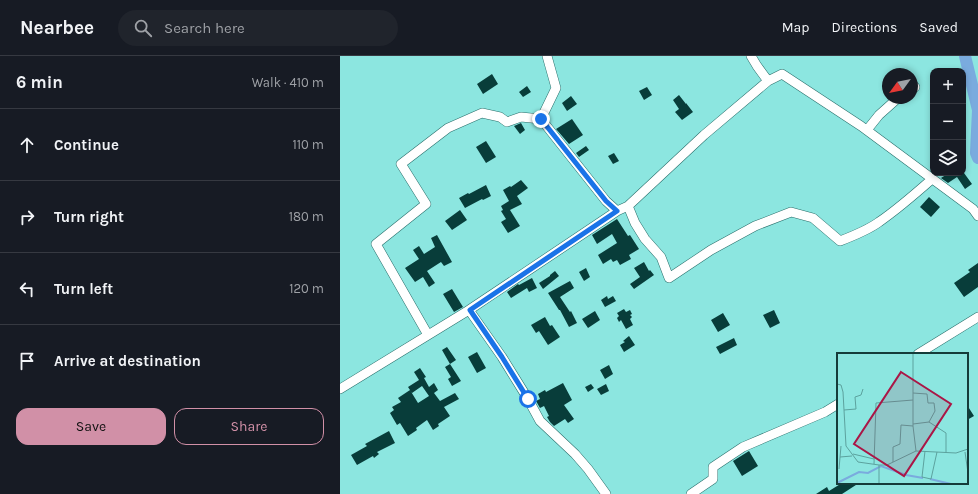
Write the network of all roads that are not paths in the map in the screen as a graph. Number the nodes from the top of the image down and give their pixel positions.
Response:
1 (547, 56) edge
2 (751, 56) edge
3 (768, 81) junction
4 (891, 104) edge
5 (541, 119) junction
6 (867, 130) junction
7 (932, 179) junction
8 (628, 206) junction
9 (617, 211) junction
10 (978, 216) edge
11 (470, 310) junction
12 (978, 317) edge
13 (428, 335) junction
14 (920, 353) edge
15 (340, 389) edge
16 (837, 405) edge
17 (606, 494) edge
18 (691, 494) edge

1 - 5 street
2 - 3 street
3 - 6 street
3 - 8 street
4 - 6 street
5 - 9 street
5 - 13 street
6 - 7 street
7 - 8 street
7 - 10 street
8 - 9 street
9 - 11 street
11 - 13 street
11 - 17 street
12 - 14 street
13 - 15 street
16 - 18 street

